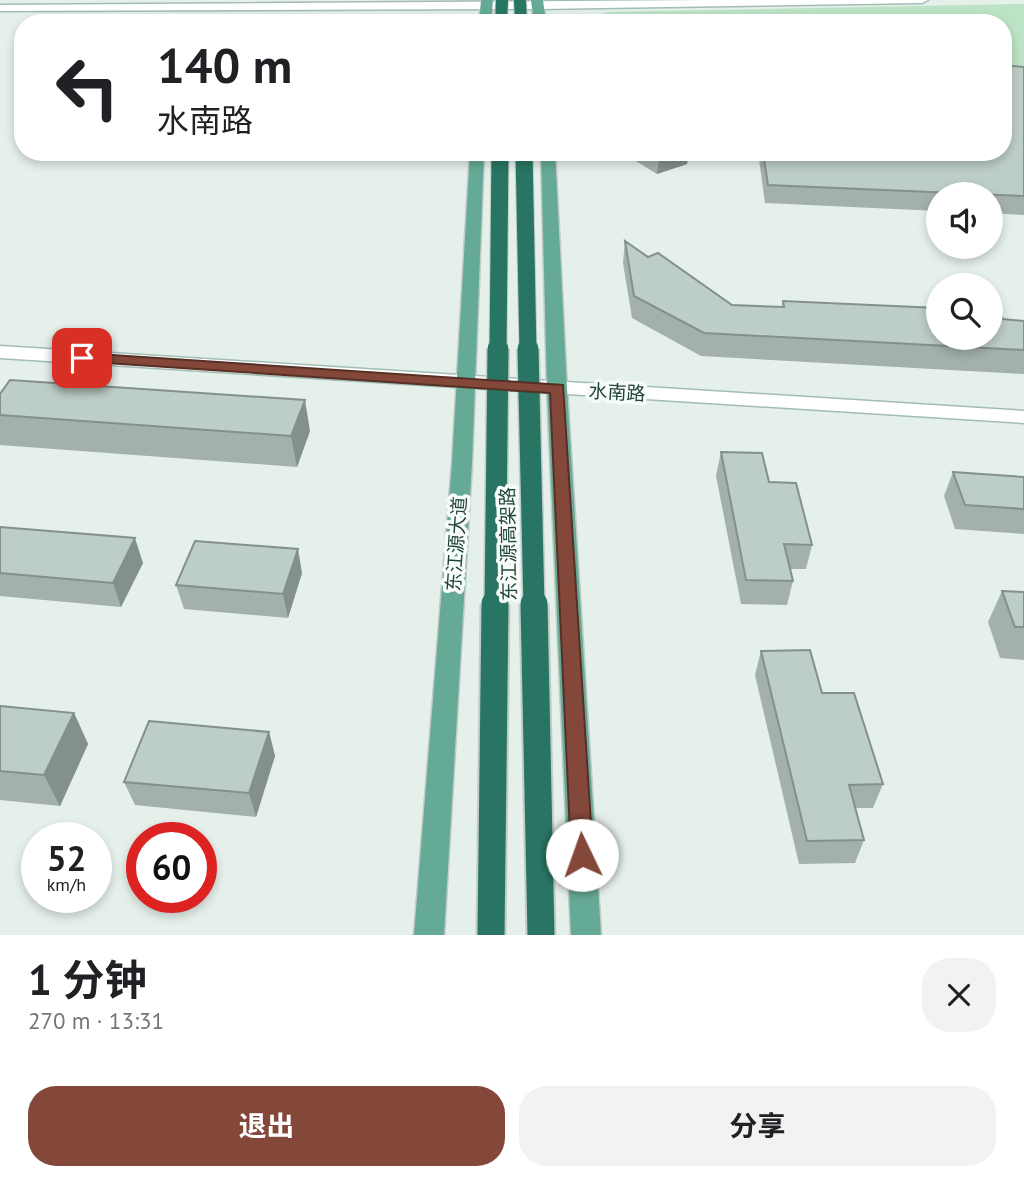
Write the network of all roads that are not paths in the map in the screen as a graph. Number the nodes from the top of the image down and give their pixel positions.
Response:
1 (251, 0) edge
2 (922, 0) edge
3 (0, 2) edge
4 (487, 3) edge
5 (537, 3) edge
6 (0, 8) edge
7 (477, 161) edge
8 (500, 161) edge
9 (524, 161) edge
10 (548, 161) edge
11 (0, 352) edge
12 (466, 382) junction
13 (557, 389) junction
14 (1024, 417) edge
15 (429, 935) edge
16 (491, 935) edge
17 (541, 935) edge
18 (586, 935) edge

1 - 3 main road
2 - 5 main road
4 - 5 main road
4 - 6 main road
7 - 12 main road, 东江源大道
8 - 16 highway, 东江源高架路, bridge
9 - 17 highway, 东江源高架路, bridge
10 - 13 main road
11 - 12 main road, 水南路
12 - 13 main road, 水南路
12 - 15 main road, 东江源大道
13 - 14 main road, 水南路
13 - 18 main road

